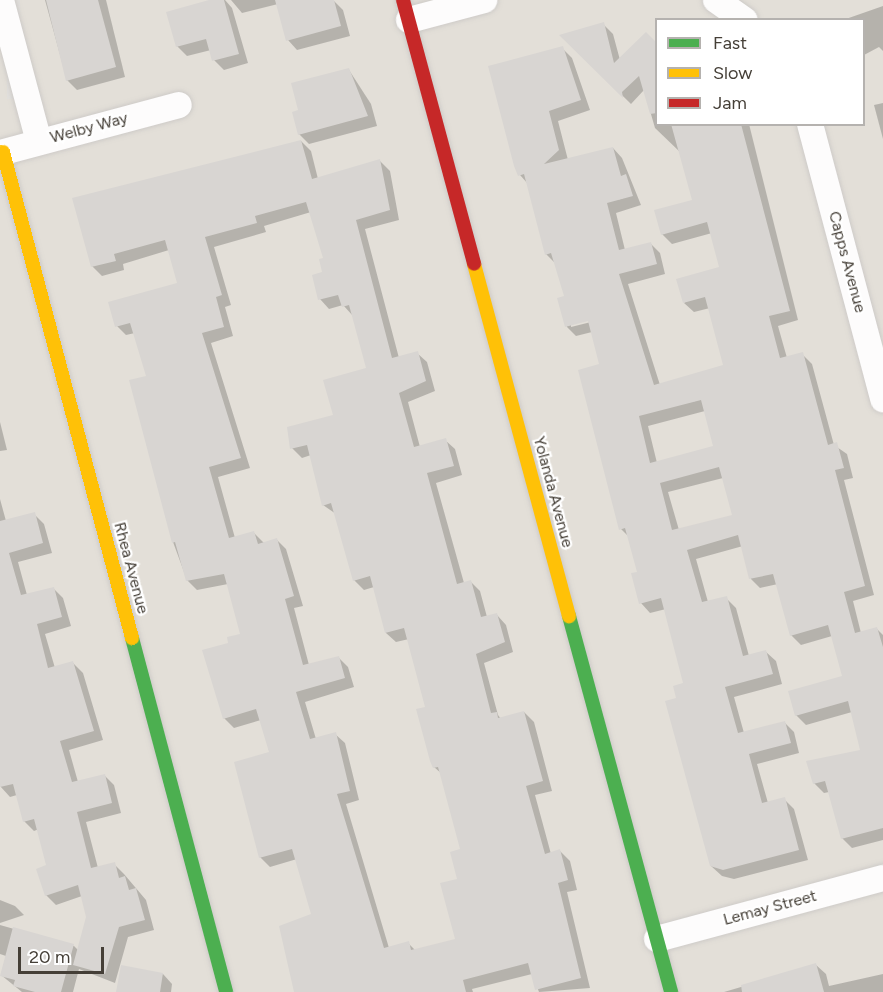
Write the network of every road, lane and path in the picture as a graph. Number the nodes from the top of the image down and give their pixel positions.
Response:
1 (1, 0) edge
2 (484, 0) edge
3 (716, 0) edge
4 (406, 10) edge
5 (742, 18) edge
6 (179, 105) dead end
7 (811, 126) edge
8 (39, 142) junction
9 (2, 152) edge
10 (883, 399) edge
11 (883, 878) edge
12 (657, 939) junction
13 (226, 992) edge
14 (670, 992) edge

1 - 8 street
2 - 4 street
3 - 5 street
4 - 12 street, Yolanda Avenue
6 - 8 street, Welby Way
7 - 10 street, Capps Avenue
8 - 9 street, Welby Way
9 - 13 street, Rhea Avenue
11 - 12 street, Lemay Street
12 - 14 street, Yolanda Avenue

